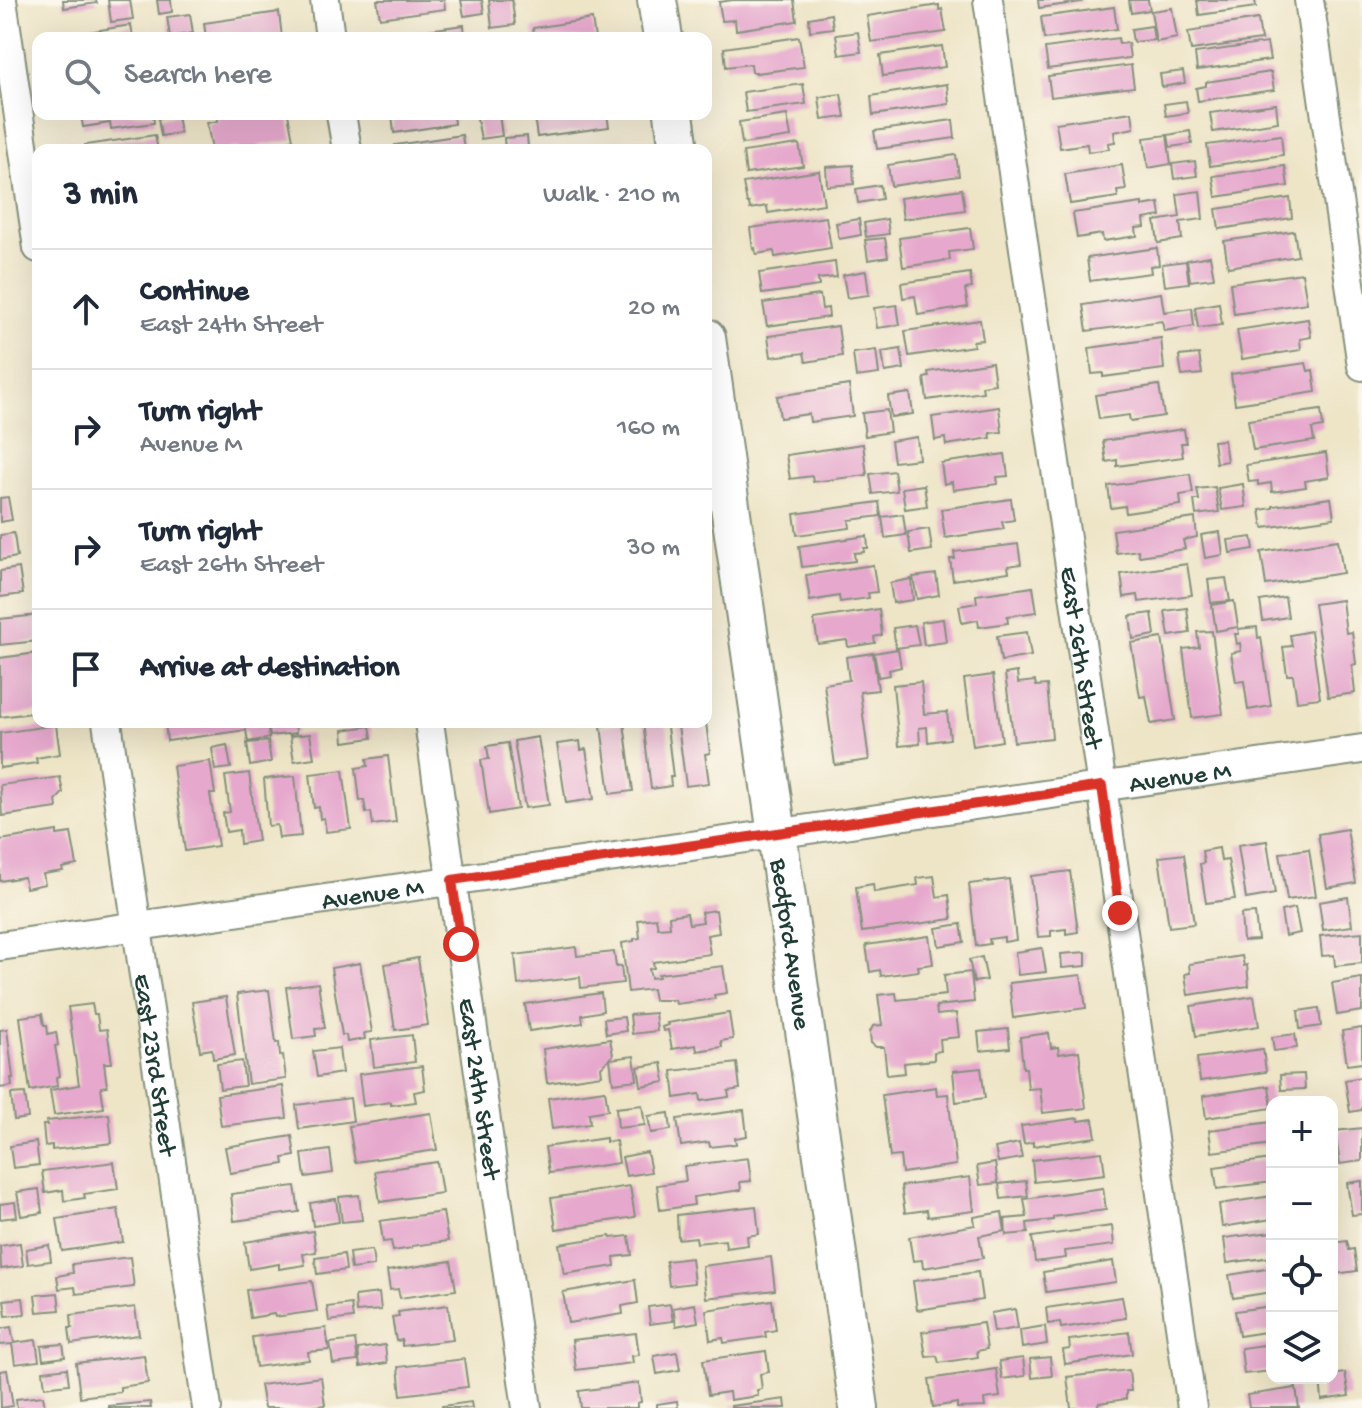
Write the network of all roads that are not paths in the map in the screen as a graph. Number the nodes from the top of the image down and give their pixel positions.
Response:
1 (2, 0) edge
2 (325, 0) edge
3 (657, 0) edge
4 (988, 0) edge
5 (1309, 0) edge
6 (329, 32) edge
7 (662, 32) edge
8 (342, 120) edge
9 (675, 120) edge
10 (346, 144) edge
11 (678, 144) edge
12 (32, 207) edge
13 (1362, 366) edge
14 (712, 380) edge
15 (108, 728) edge
16 (430, 728) edge
17 (1362, 749) edge
18 (1102, 786) junction
19 (777, 833) junction
20 (452, 880) junction
21 (137, 926) junction
22 (0, 946) edge
23 (207, 1408) edge
24 (527, 1408) edge
25 (859, 1408) edge
26 (1192, 1408) edge

1 - 12 street
2 - 6 street
3 - 7 main road
4 - 18 street, East 26th Street
5 - 13 street
8 - 10 street
9 - 11 main road
14 - 19 main road, Bedford Avenue
15 - 21 street, East 23rd Street
16 - 20 street, East 24th Street
17 - 18 street, Avenue M
18 - 19 street, Avenue M
18 - 26 street, East 26th Street
19 - 20 street, Avenue M
19 - 25 main road, Bedford Avenue
20 - 21 street, Avenue M
20 - 24 street, East 24th Street
21 - 22 street, Avenue M
21 - 23 street, East 23rd Street

